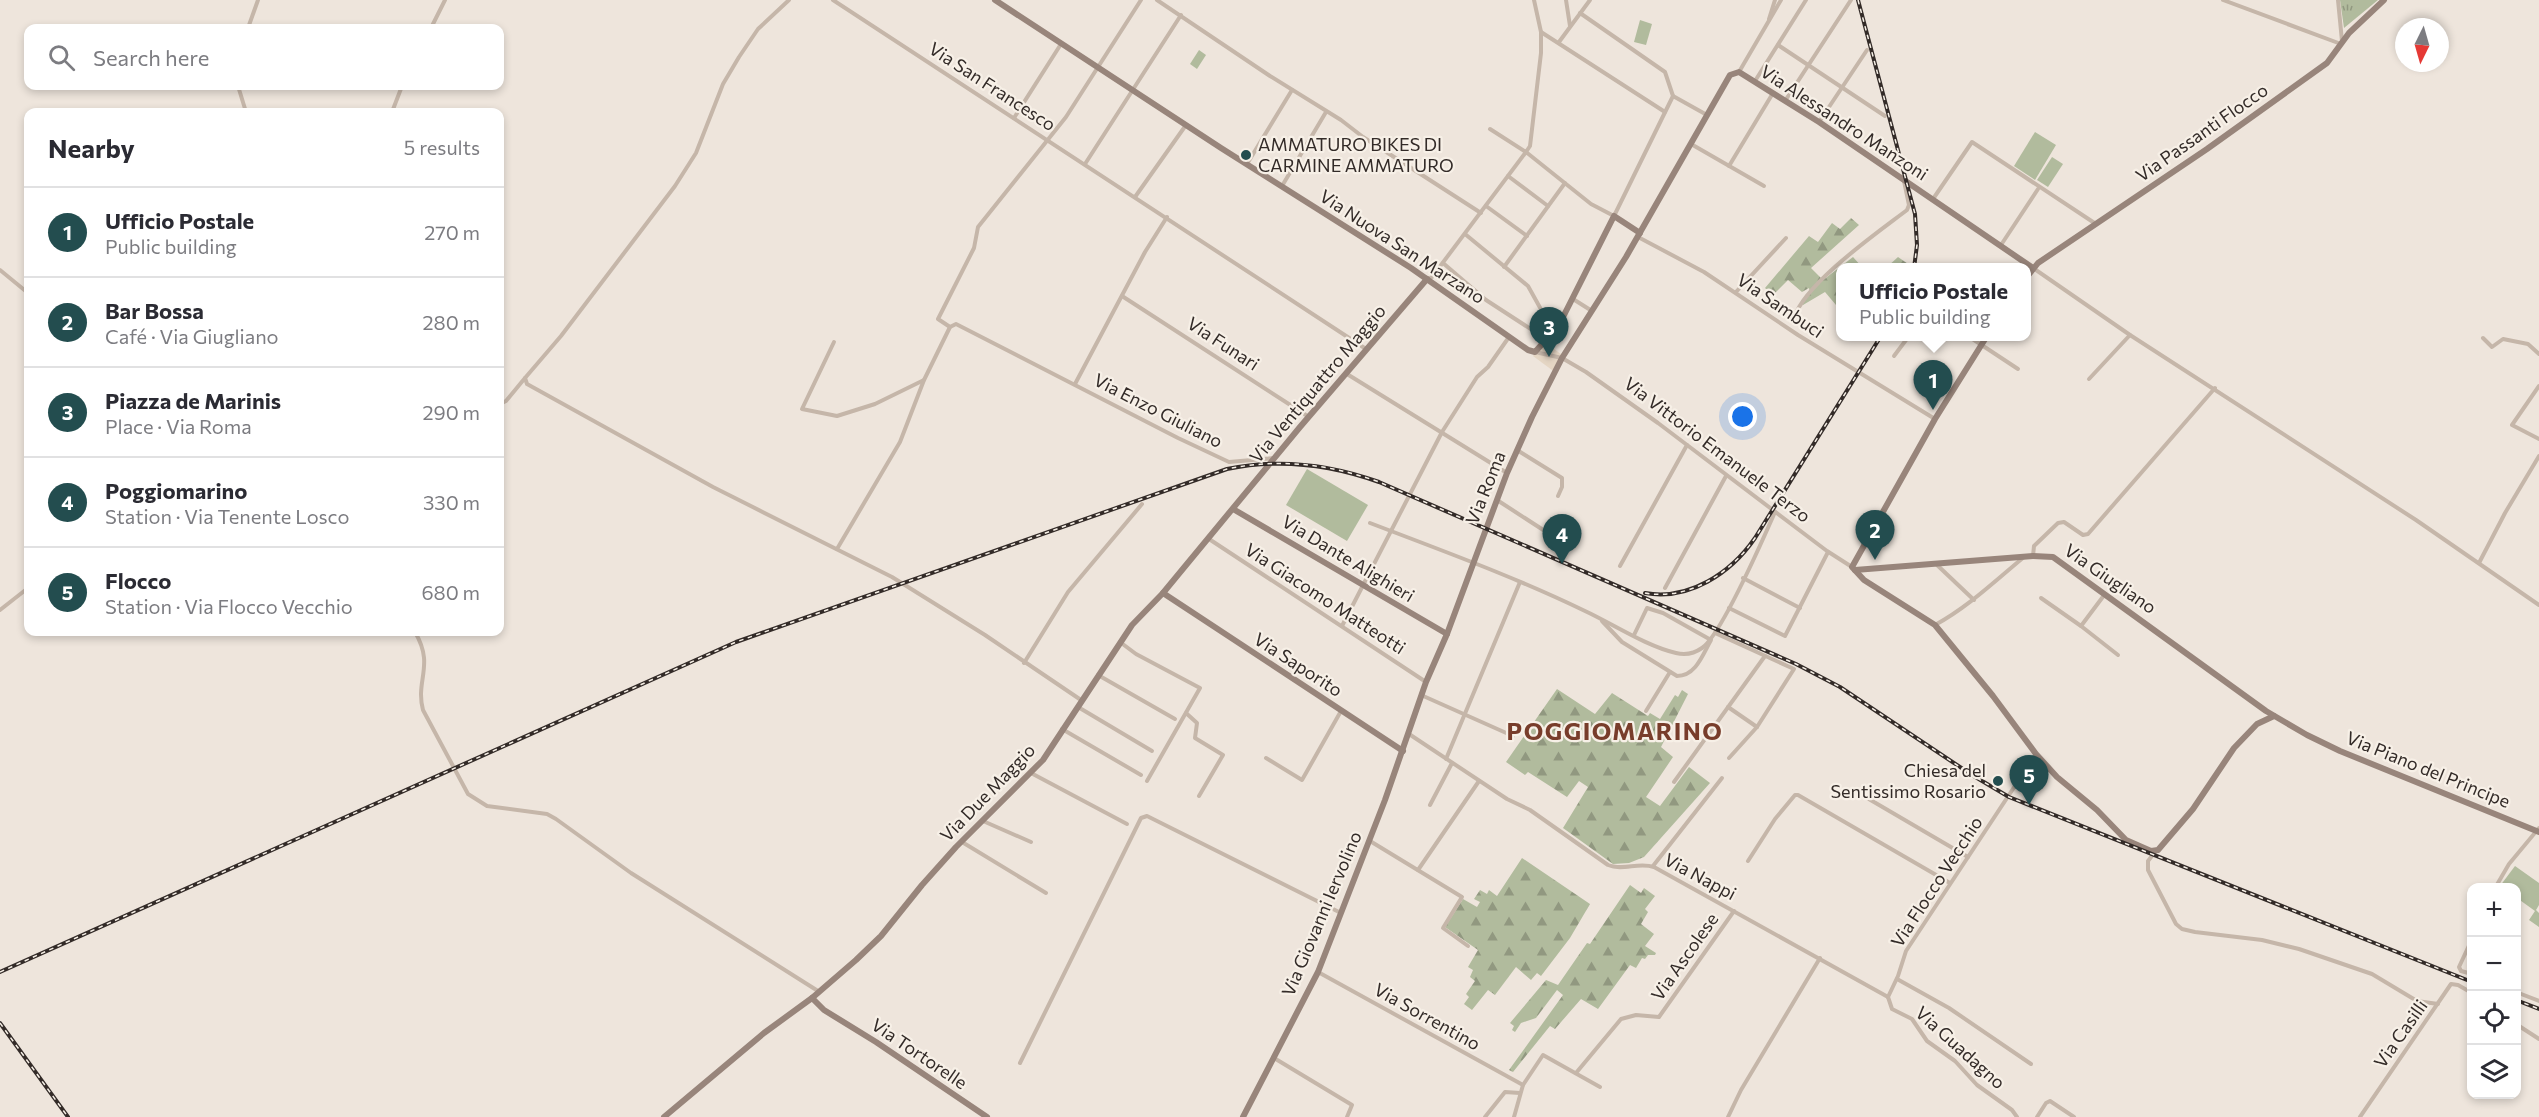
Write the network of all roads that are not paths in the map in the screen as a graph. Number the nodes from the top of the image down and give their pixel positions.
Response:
1 (258, 0) edge
2 (445, 0) edge
3 (789, 0) edge
4 (833, 0) edge
5 (995, 0) edge
6 (1142, 0) edge
7 (1157, 0) edge
8 (1534, 0) edge
9 (1566, 0) edge
10 (1590, 0) edge
11 (1775, 0) edge
12 (1781, 0) edge
13 (1806, 0) edge
14 (1851, 0) edge
15 (2223, 0) edge
16 (2338, 0) edge
17 (2384, 0) edge
18 (1580, 13) junction
19 (1181, 15) junction
20 (1769, 19) junction
21 (249, 24) edge
22 (432, 24) edge
23 (1570, 26) junction
24 (1541, 32) junction
25 (1559, 42) junction
26 (2342, 43) junction
27 (1061, 44) junction
28 (1778, 45) junction
29 (1867, 50) dead end
30 (1808, 65) junction
31 (1098, 67) junction
32 (1739, 72) junction
33 (1755, 82) junction
34 (1842, 87) junction
35 (239, 90) edge
36 (400, 90) edge
37 (1292, 90) junction
38 (1134, 91) junction
39 (1773, 93) junction
40 (1673, 96) junction
41 (1785, 101) junction
42 (245, 108) edge
43 (394, 108) edge
44 (1326, 112) junction
45 (1665, 112) junction
46 (1707, 115) junction
47 (1885, 116) dead end
48 (1014, 118) junction
49 (1819, 122) junction
50 (1186, 125) junction
51 (1490, 129) dead end
52 (1049, 140) junction
53 (1690, 144) junction
54 (1526, 152) junction
55 (1086, 164) junction
56 (1247, 165) junction
57 (1729, 166) junction
58 (1508, 176) junction
59 (1904, 180) junction
60 (1565, 183) junction
61 (1282, 186) junction
62 (1764, 186) dead end
63 (2038, 189) dead end
64 (1135, 197) junction
65 (1932, 200) junction
66 (1486, 206) junction
67 (1548, 206) junction
68 (1481, 213) junction
69 (1614, 216) junction
70 (1167, 217) junction
71 (2097, 224) junction
72 (1465, 234) junction
73 (1639, 235) junction
74 (1527, 236) junction
75 (1786, 238) dead end
76 (2000, 246) junction
77 (1443, 263) junction
78 (1842, 263) edge
79 (2026, 263) edge
80 (1504, 267) junction
81 (1836, 268) edge
82 (2033, 268) junction
83 (0, 270) edge
84 (2031, 271) edge
85 (1427, 279) junction
86 (24, 289) edge
87 (1736, 292) junction
88 (1122, 296) junction
89 (1573, 298) junction
90 (1593, 312) junction
91 (1794, 318) dead end
92 (950, 327) junction
93 (1554, 332) junction
94 (2130, 335) junction
95 (1509, 337) junction
96 (2483, 338) dead end
97 (1546, 339) junction
98 (1905, 341) edge
99 (1975, 341) edge
100 (1984, 341) edge
101 (834, 342) dead end
102 (1981, 345) junction
103 (1366, 349) junction
104 (1535, 352) junction
105 (2539, 354) edge
106 (1894, 356) dead end
107 (1562, 358) junction
108 (2018, 369) dead end
109 (1346, 373) junction
110 (525, 378) junction
111 (2089, 379) dead end
112 (924, 380) junction
113 (1075, 384) junction
114 (2539, 386) edge
115 (2215, 388) junction
116 (504, 401) edge
117 (1309, 417) junction
118 (1935, 419) junction
119 (1442, 432) junction
120 (2539, 440) edge
121 (1688, 445) junction
122 (1517, 450) junction
123 (2539, 456) edge
124 (1275, 458) junction
125 (1507, 473) junction
126 (1726, 476) junction
127 (1558, 496) dead end
128 (1497, 500) junction
129 (1142, 504) dead end
130 (1233, 509) junction
131 (1776, 512) junction
132 (1370, 523) dead end
133 (1390, 530) junction
134 (1551, 535) dead end
135 (1208, 539) junction
136 (837, 549) junction
137 (1828, 552) junction
138 (2033, 556) junction
139 (2025, 557) junction
140 (1473, 561) junction
141 (2479, 563) junction
142 (1936, 564) junction
143 (1620, 566) dead end
144 (1857, 569) junction
145 (1743, 578) junction
146 (1520, 582) junction
147 (1364, 586) junction
148 (1665, 588) dead end
149 (24, 591) edge
150 (1162, 593) junction
151 (2105, 593) junction
152 (2041, 598) dead end
153 (1974, 600) junction
154 (2539, 605) edge
155 (1729, 608) junction
156 (1800, 608) junction
157 (0, 610) edge
158 (1599, 619) junction
159 (1935, 625) junction
160 (1342, 626) junction
161 (2081, 627) junction
162 (1715, 633) junction
163 (1447, 634) junction
164 (1634, 635) junction
165 (417, 636) edge
166 (1711, 640) junction
167 (1120, 642) junction
168 (2118, 655) dead end
169 (1765, 656) junction
170 (1024, 663) junction
171 (1670, 672) junction
172 (1098, 675) junction
173 (1426, 682) junction
174 (1421, 695) junction
175 (1079, 703) junction
176 (1728, 707) junction
177 (1341, 711) junction
178 (1647, 711) dead end
179 (1186, 713) junction
180 (1465, 716) junction
181 (2274, 716) junction
182 (1175, 719) dead end
183 (1756, 727) junction
184 (1062, 729) junction
185 (1409, 734) junction
186 (2307, 735) joint
187 (1513, 736) dead end
188 (1152, 751) dead end
189 (1403, 751) junction
190 (2036, 754) junction
191 (1266, 758) dead end
192 (1729, 758) dead end
193 (1446, 759) junction
194 (1452, 763) junction
195 (1031, 773) junction
196 (1141, 775) dead end
197 (1722, 778) dead end
198 (1147, 781) dead end
199 (1479, 781) junction
200 (1674, 782) dead end
201 (1862, 795) dead end
202 (1199, 796) dead end
203 (1430, 805) dead end
204 (983, 821) junction
205 (1126, 824) dead end
206 (2539, 830) edge
207 (1369, 840) junction
208 (961, 842) junction
209 (1031, 842) dead end
210 (2155, 852) junction
211 (1968, 857) junction
212 (1748, 861) dead end
213 (1653, 866) junction
214 (1418, 870) junction
215 (1950, 883) junction
216 (2498, 883) edge
217 (1046, 893) dead end
218 (1734, 911) junction
219 (1341, 913) junction
220 (1468, 946) dead end
221 (2467, 950) edge
222 (1820, 958) junction
223 (1318, 972) junction
224 (2467, 973) edge
225 (1897, 979) junction
226 (818, 991) junction
227 (2468, 991) edge
228 (2521, 994) edge
229 (1887, 997) junction
230 (812, 998) junction
231 (2539, 1001) edge
232 (2438, 1004) junction
233 (2521, 1027) edge
234 (2539, 1039) edge
235 (1273, 1058) junction
236 (1020, 1063) dead end
237 (2031, 1064) dead end
238 (1576, 1073) junction
239 (1523, 1085) junction
240 (1600, 1087) dead end
241 (1520, 1093) junction
242 (664, 1117) edge
243 (987, 1117) edge
244 (1243, 1117) edge
245 (1347, 1117) edge
246 (1485, 1117) edge
247 (1514, 1117) edge
248 (1728, 1117) edge
249 (2017, 1117) edge
250 (2037, 1117) edge
251 (2074, 1117) edge
252 (2360, 1117) edge

1 - 21 street
2 - 22 street
3 - 110 street
4 - 48 street, Via San Francesco
5 - 27 main road, Via Nuova San Marzano
6 - 31 street
7 - 19 street
8 - 24 street
9 - 23 street
10 - 18 street
11 - 20 street
12 - 20 street
13 - 28 street
14 - 30 street
15 - 26 street
16 - 26 street
17 - 26 main road, Via Passanti Flocco
18 - 23 street
18 - 40 street
19 - 37 street
19 - 38 street
20 - 32 street
23 - 25 street
24 - 25 street
24 - 54 street
25 - 45 street
26 - 71 main road, Via Passanti Flocco
27 - 31 main road, Via Nuova San Marzano
27 - 48 street
28 - 30 street
28 - 33 street
29 - 34 street
30 - 34 street
30 - 41 street
31 - 38 main road, Via Nuova San Marzano
31 - 52 street
32 - 33 main road, Via Alessandro Manzoni
32 - 46 main road, Via Alessandro Manzoni
33 - 39 main road, Via Alessandro Manzoni
34 - 47 street
34 - 49 street
35 - 42 street
36 - 43 street
37 - 44 street
37 - 56 street
38 - 50 main road, Via Nuova San Marzano
38 - 55 street
39 - 41 main road, Via Alessandro Manzoni
39 - 57 street
40 - 45 street
40 - 46 street
41 - 49 main road, Via Alessandro Manzoni
44 - 61 street
44 - 68 street
45 - 69 street
46 - 53 main road, Via Alessandro Manzoni
48 - 52 street, Via San Francesco
49 - 59 main road, Via Alessandro Manzoni
50 - 56 main road, Via Nuova San Marzano
50 - 64 street
51 - 54 street
52 - 55 street, Via San Francesco
52 - 92 street
53 - 57 street
53 - 73 main road, Via Alessandro Manzoni
54 - 58 street
54 - 60 street
55 - 64 street, Via San Francesco
56 - 61 main road, Via Nuova San Marzano
57 - 62 street
58 - 66 street
58 - 67 street
59 - 65 main road, Via Alessandro Manzoni
59 - 78 street
60 - 67 street
60 - 69 street
61 - 85 main road, Via Nuova San Marzano
63 - 76 street
64 - 70 street, Via San Francesco
65 - 71 street
65 - 76 main road, Via Alessandro Manzoni
66 - 68 street
66 - 74 street
67 - 74 street
68 - 72 street
69 - 73 main road
69 - 89 main road
70 - 88 street, Via Enzo Giuliano
70 - 103 street
71 - 82 main road, Via Passanti Flocco
72 - 77 street
72 - 80 street
73 - 87 street, Via Sambuci
73 - 90 main road, Via Alessandro Manzoni
74 - 80 street
75 - 87 street
76 - 79 main road, Via Alessandro Manzoni
77 - 85 street
77 - 97 street
80 - 93 street
81 - 91 street
82 - 84 main road, Via Passanti Flocco
82 - 94 street
83 - 86 street
85 - 95 main road, Via Nuova San Marzano
85 - 103 main road, Via Ventiquattro Maggio
87 - 118 street, Via Sambuci
88 - 113 street, Via Enzo Giuliano
88 - 117 street, Via Funari
89 - 90 street
89 - 93 main road
90 - 107 main road, Via Alessandro Manzoni
92 - 112 street
92 - 113 street
93 - 97 main road
94 - 111 street
94 - 115 street
95 - 104 main road, Via Nuova San Marzano
95 - 119 street
96 - 105 street
97 - 104 main road
98 - 106 street
99 - 102 street
100 - 102 main road
101 - 112 street
102 - 108 street
102 - 118 main road
103 - 109 main road, Via Ventiquattro Maggio
104 - 107 street, Via Vittorio Emanuele Terzo
107 - 121 street, Via Vittorio Emanuele Terzo
107 - 122 main road, Via Roma
109 - 117 main road, Via Ventiquattro Maggio
109 - 119 street
110 - 116 street
110 - 136 street
112 - 136 street
113 - 124 street, Via Enzo Giuliano
114 - 120 street
115 - 138 street
115 - 141 street
117 - 124 main road, Via Ventiquattro Maggio
118 - 144 main road
119 - 125 street
119 - 133 street
121 - 126 street, Via Vittorio Emanuele Terzo
121 - 143 street
122 - 125 main road, Via Roma
122 - 127 street
123 - 141 street
124 - 130 main road, Via Ventiquattro Maggio
125 - 128 main road, Via Roma
126 - 131 street, Via Vittorio Emanuele Terzo
126 - 148 street
128 - 134 street
128 - 140 main road, Via Roma
129 - 170 street
130 - 135 main road, Via Due Maggio
130 - 147 main road, Via Dante Alighieri
131 - 137 street, Via Vittorio Emanuele Terzo
131 - 145 street
132 - 133 street
133 - 140 street
133 - 147 street
135 - 150 main road, Via Due Maggio
135 - 160 street, Via Giacomo Matteotti
136 - 170 street
137 - 144 street, Via Vittorio Emanuele Terzo
137 - 156 street
138 - 139 main road, Via Giugliano
138 - 151 main road, Via Giugliano
139 - 142 main road, Via Giugliano
139 - 153 street
140 - 146 street
140 - 163 main road, Via Roma
141 - 154 street
142 - 144 main road, Via Giugliano
142 - 153 street
144 - 159 main road
145 - 155 street
145 - 156 street
146 - 158 street
146 - 180 street
147 - 160 street
147 - 163 main road, Via Dante Alighieri
149 - 157 street
150 - 167 main road, Via Due Maggio
150 - 177 main road, Via Saporito
151 - 161 street
151 - 181 main road, Via Giugliano
152 - 161 street
153 - 159 street
155 - 156 street
155 - 162 street
158 - 164 street
158 - 171 street
159 - 190 main road
160 - 173 street, Via Giacomo Matteotti
161 - 168 street
162 - 166 street
162 - 169 street
163 - 173 main road, Via Roma
164 - 166 street
164 - 166 street
165 - 226 street
166 - 171 street
167 - 172 main road, Via Due Maggio
167 - 179 street
169 - 176 street
169 - 183 street
170 - 175 street
171 - 178 street
172 - 175 main road, Via Due Maggio
172 - 182 street
173 - 174 main road, Via Roma
174 - 180 street
174 - 185 main road, Via Roma
175 - 184 main road, Via Due Maggio
175 - 188 street
176 - 183 street
176 - 200 street
177 - 189 main road, Via Saporito
177 - 191 street
179 - 198 street
179 - 202 street
180 - 187 street
180 - 193 street
181 - 186 main road, Via Giugliano
181 - 210 main road
183 - 192 street
184 - 195 main road, Via Due Maggio
184 - 196 street
185 - 189 main road
185 - 193 street, Via Nappi
186 - 206 main road, Via Piano del Principe
189 - 207 main road, Via Giovanni Iervolino
190 - 210 main road
190 - 211 street, Via Flocco Vecchio
193 - 194 street, Via Nappi
194 - 199 street, Via Nappi
194 - 203 street
195 - 204 main road, Via Due Maggio
195 - 205 street
197 - 213 street
199 - 213 street, Via Nappi
199 - 214 street
201 - 211 street
204 - 208 main road, Via Due Maggio
204 - 209 street
206 - 216 street
207 - 214 street
207 - 219 main road, Via Giovanni Iervolino
208 - 217 street
208 - 226 main road, Via Due Maggio
210 - 232 street
211 - 215 street, Via Flocco Vecchio
212 - 215 street
213 - 218 street, Via Nappi
214 - 220 street
215 - 225 street, Via Flocco Vecchio
218 - 222 street, Via Nappi
218 - 238 street, Via Ascolese
219 - 223 main road, Via Giovanni Iervolino
219 - 236 street
221 - 224 street
222 - 229 street, Via Nappi
222 - 248 street
223 - 235 main road, Via Giovanni Iervolino
223 - 239 street, Via Sorrentino
225 - 229 street, Via Flocco Vecchio
225 - 237 street
226 - 230 main road, Via Due Maggio
227 - 232 street, Via Casilli
228 - 231 street
229 - 249 street, Via Guadagno
230 - 242 main road, Via Due Maggio
230 - 243 main road, Via Tortorelle
232 - 252 street, Via Casilli
233 - 234 street
235 - 244 main road, Via Giovanni Iervolino
235 - 245 street
238 - 239 street
238 - 240 street
239 - 241 street
241 - 246 street
241 - 247 street
250 - 251 street

